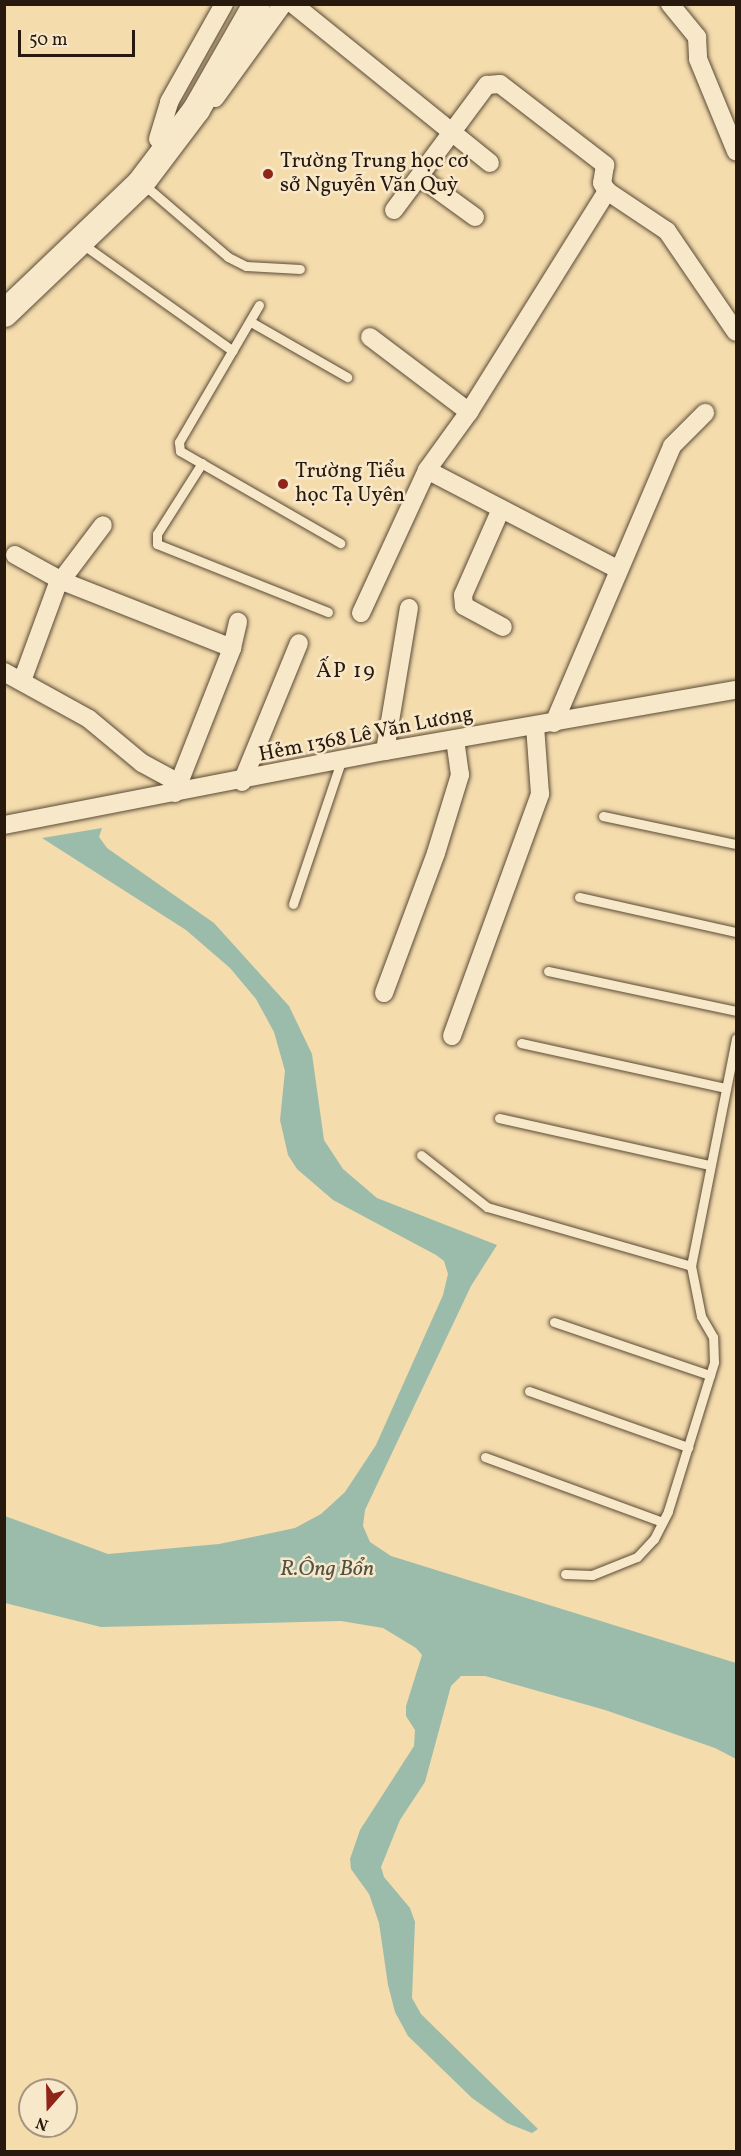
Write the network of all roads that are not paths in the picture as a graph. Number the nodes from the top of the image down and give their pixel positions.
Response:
1 (224, 4) edge
2 (242, 4) edge
3 (256, 4) edge
4 (283, 4) edge
5 (293, 4) edge
6 (670, 4) edge
7 (216, 60) junction
8 (452, 132) junction
9 (163, 142) junction
10 (736, 151) edge
11 (490, 164) dead end
12 (420, 177) junction
13 (132, 188) junction
14 (607, 191) junction
15 (394, 210) dead end
16 (475, 217) dead end
17 (79, 241) junction
18 (300, 269) dead end
19 (259, 304) dead end
20 (4, 313) edge
21 (251, 322) junction
22 (736, 332) edge
23 (370, 337) dead end
24 (233, 351) junction
25 (347, 378) dead end
26 (469, 412) junction
27 (705, 413) dead end
28 (202, 463) junction
29 (427, 470) junction
30 (501, 509) junction
31 (103, 525) dead end
32 (340, 543) dead end
33 (15, 555) dead end
34 (617, 569) junction
35 (62, 581) junction
36 (409, 608) dead end
37 (327, 612) dead end
38 (361, 613) dead end
39 (238, 622) dead end
40 (503, 627) dead end
41 (299, 643) dead end
42 (232, 648) junction
43 (4, 672) edge
44 (22, 681) junction
45 (736, 690) edge
46 (555, 723) junction
47 (535, 726) junction
48 (455, 740) junction
49 (385, 751) junction
50 (341, 761) junction
51 (242, 782) junction
52 (177, 789) junction
53 (603, 816) dead end
54 (4, 825) edge
55 (736, 844) edge
56 (579, 897) dead end
57 (293, 904) dead end
58 (736, 932) edge
59 (548, 971) dead end
60 (384, 993) dead end
61 (736, 1011) edge
62 (452, 1036) dead end
63 (736, 1038) edge
64 (521, 1043) dead end
65 (726, 1088) junction
66 (499, 1118) dead end
67 (421, 1155) dead end
68 (710, 1166) junction
69 (691, 1266) junction
70 (554, 1322) dead end
71 (710, 1375) junction
72 (529, 1391) dead end
73 (688, 1447) junction
74 (485, 1457) dead end
75 (663, 1522) junction
76 (565, 1574) dead end

1 - 9 street
2 - 7 main road
3 - 7 main road
4 - 9 street
5 - 8 street
6 - 10 street
7 - 9 main road
8 - 11 street
8 - 12 street
8 - 14 street
9 - 13 main road
12 - 15 street
12 - 16 street
13 - 17 main road
13 - 18 lane
14 - 22 street
14 - 26 street
17 - 20 main road
17 - 24 lane
19 - 21 lane
21 - 24 lane
21 - 25 lane
23 - 26 street
24 - 28 lane
26 - 29 street
27 - 34 street
28 - 32 lane
28 - 37 lane
29 - 30 street
29 - 38 street
30 - 34 street
30 - 40 street
31 - 35 street
33 - 35 street
34 - 46 street
35 - 42 street
35 - 44 street
36 - 49 street
39 - 42 street
41 - 51 street
42 - 52 street
43 - 44 street
44 - 52 street
45 - 46 street, Hẻm 1368 Lê Văn Lương
46 - 47 street, Hẻm 1368 Lê Văn Lương
47 - 48 street, Hẻm 1368 Lê Văn Lương
47 - 62 street
48 - 49 street, Hẻm 1368 Lê Văn Lương
48 - 60 street
49 - 50 street, Hẻm 1368 Lê Văn Lương
50 - 51 street, Hẻm 1368 Lê Văn Lương
50 - 57 lane
51 - 52 street, Hẻm 1368 Lê Văn Lương
52 - 54 street, Hẻm 1368 Lê Văn Lương
53 - 55 lane
56 - 58 lane
59 - 61 lane
63 - 65 lane
64 - 65 lane
65 - 68 lane
66 - 68 lane
67 - 69 lane
68 - 69 lane
69 - 71 lane
70 - 71 lane
71 - 73 lane
72 - 73 lane
73 - 75 lane
74 - 75 lane
75 - 76 lane

